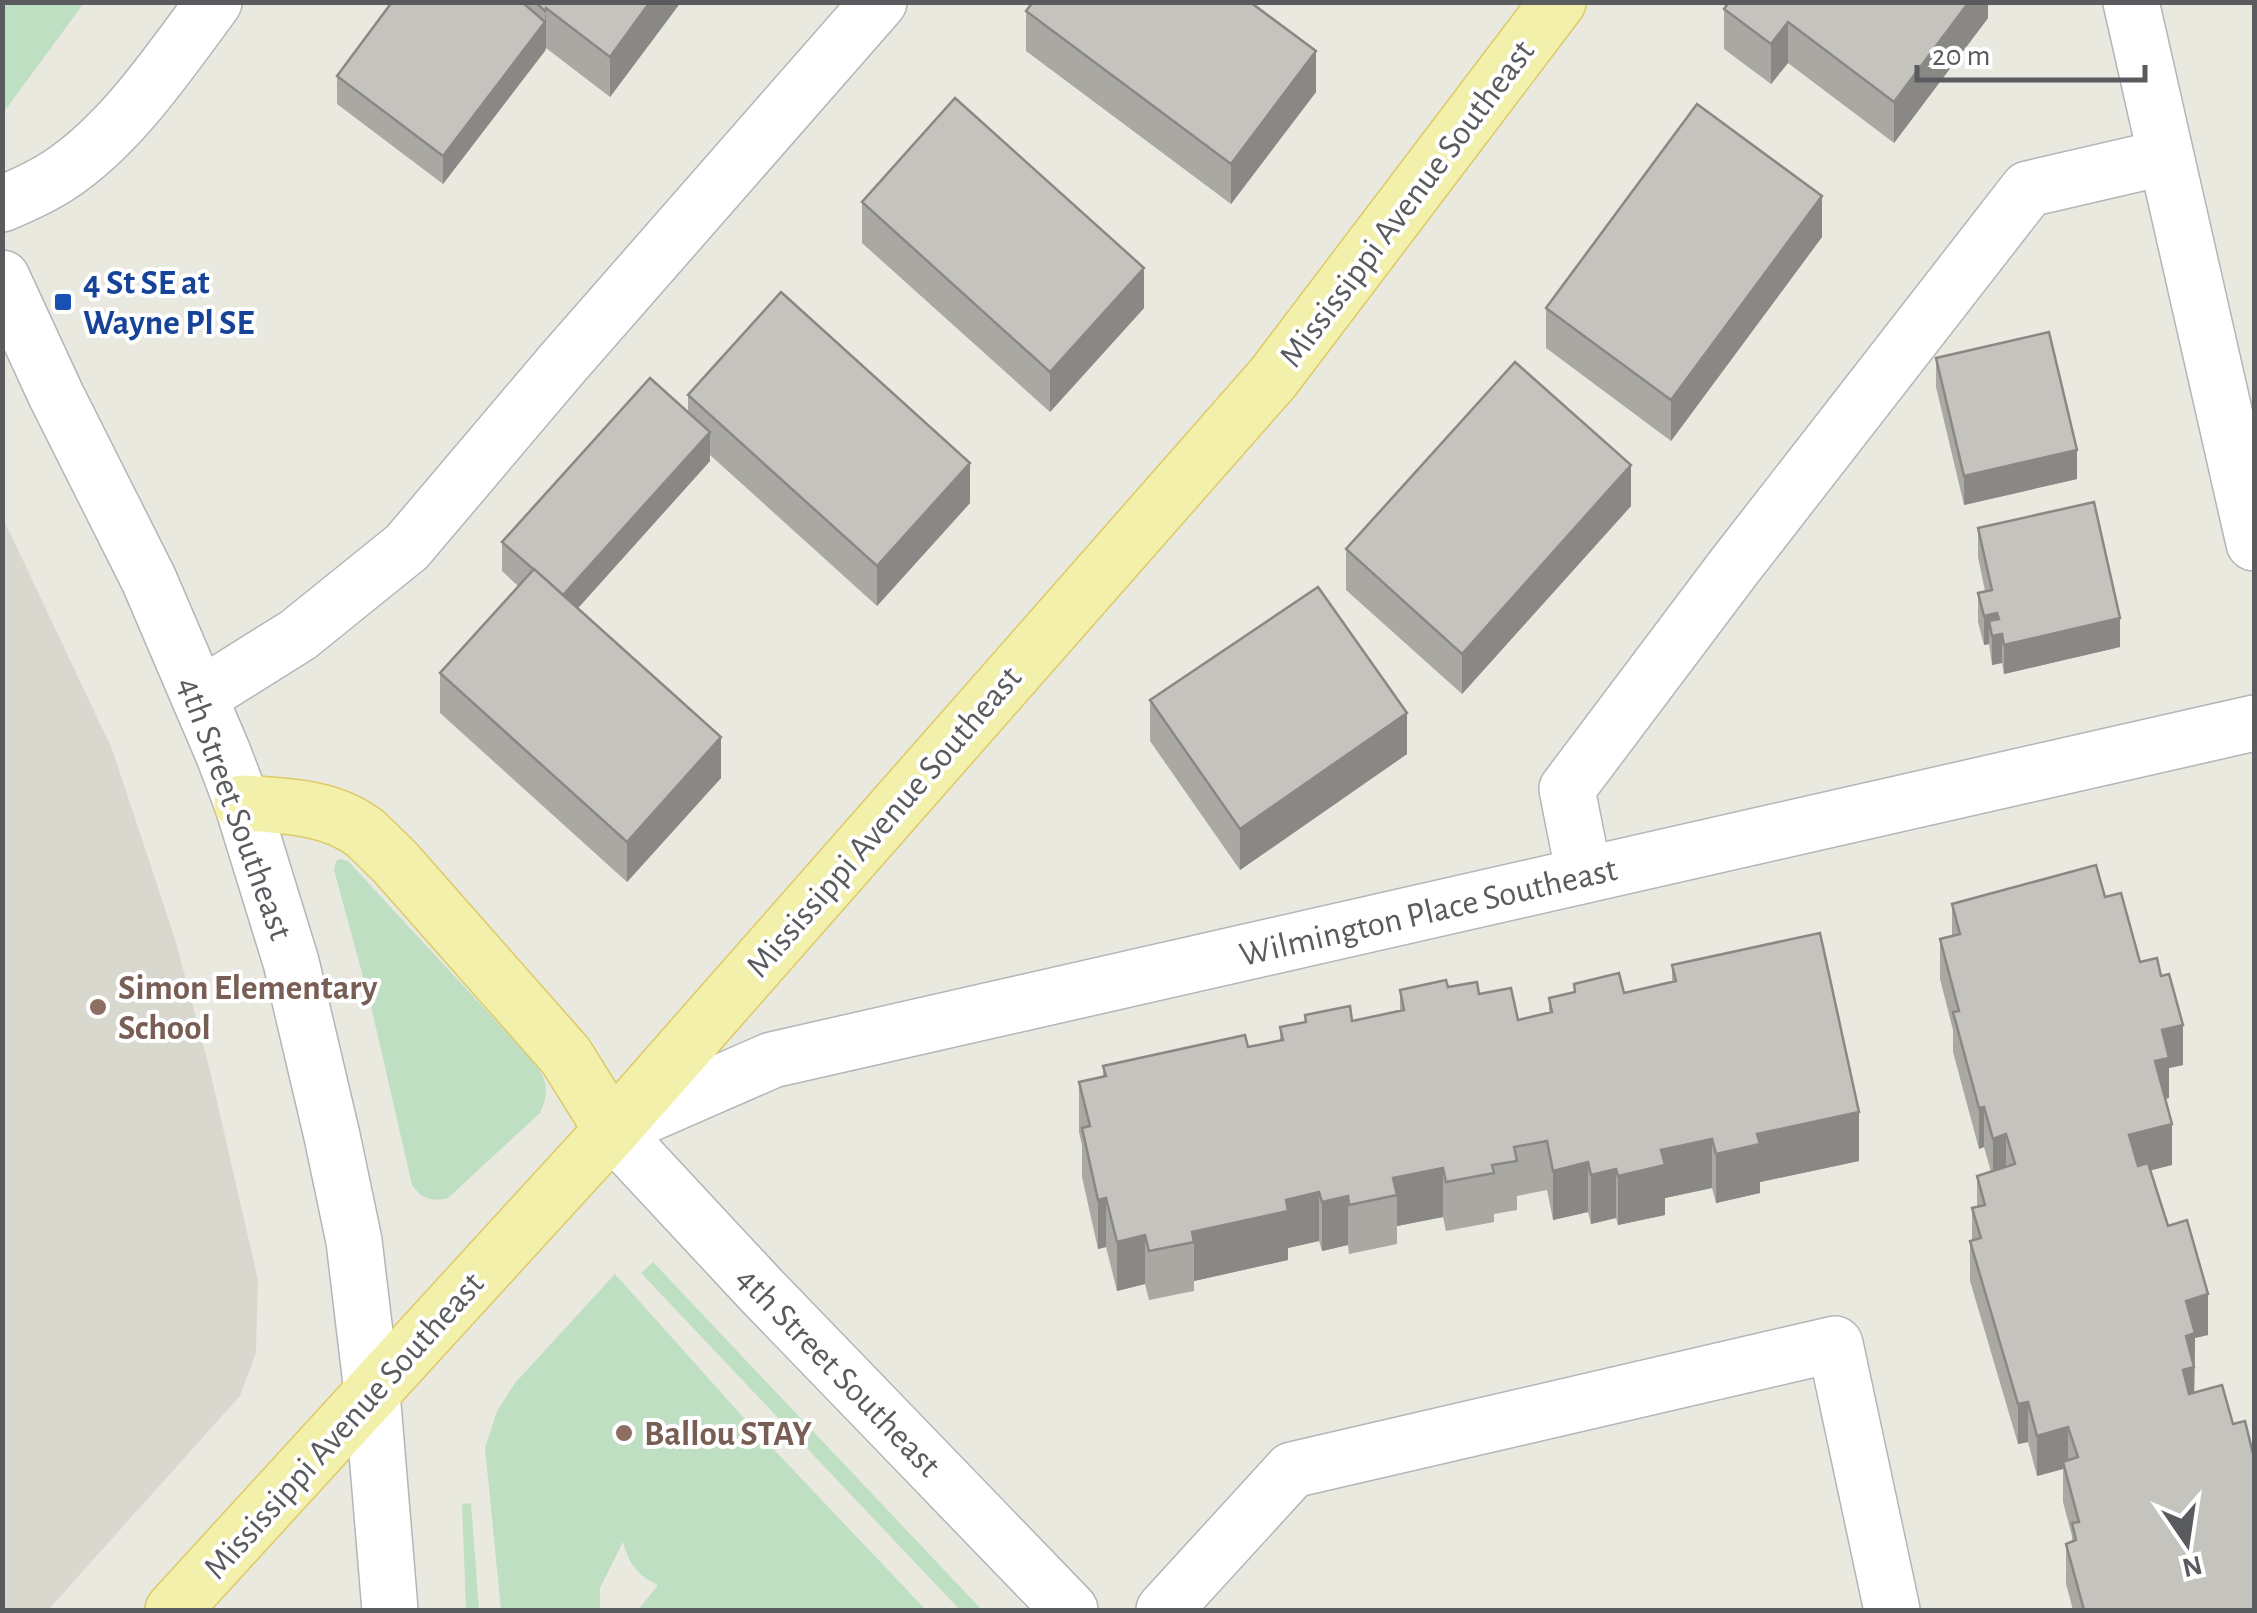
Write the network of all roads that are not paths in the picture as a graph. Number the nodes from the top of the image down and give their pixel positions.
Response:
1 (214, 2) edge
2 (878, 2) edge
3 (1558, 2) edge
4 (2130, 2) edge
5 (2166, 157) junction
6 (2, 204) edge
7 (2, 278) edge
8 (2254, 544) edge
9 (199, 697) junction
10 (2254, 723) edge
11 (242, 803) junction
12 (1584, 876) junction
13 (612, 1130) junction
14 (372, 1392) junction
15 (173, 1610) edge
16 (390, 1610) edge
17 (1070, 1610) edge
18 (1164, 1610) edge
19 (1892, 1610) edge

1 - 6 street
2 - 9 street
3 - 13 main road, Mississippi Avenue Southeast
4 - 5 street
5 - 8 street
5 - 12 street
7 - 9 street, 4th Street Southeast
9 - 11 street, 4th Street Southeast
10 - 12 street, Wilmington Place Southeast
11 - 13 main road
11 - 14 street, 4th Street Southeast
12 - 13 street, Wilmington Place Southeast
13 - 14 main road, Mississippi Avenue Southeast
13 - 17 street, 4th Street Southeast
14 - 15 main road, Mississippi Avenue Southeast
14 - 16 street, 4th Street Southeast
18 - 19 street

